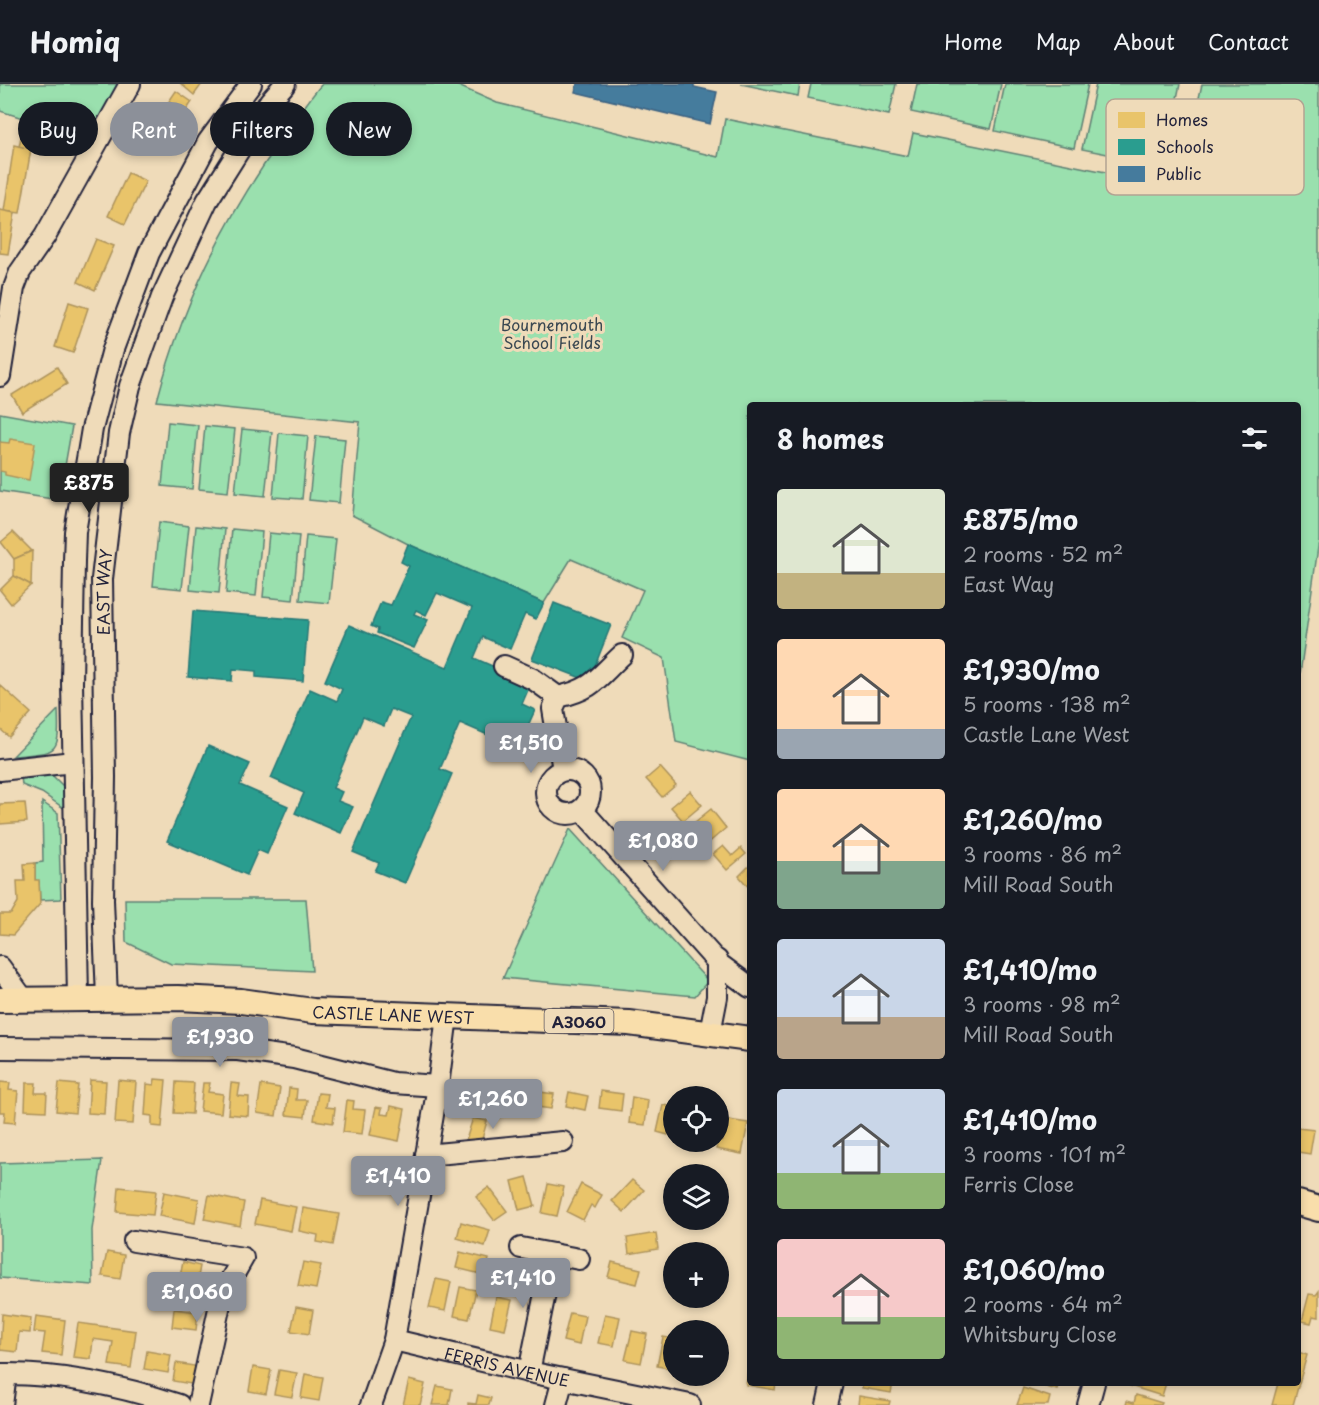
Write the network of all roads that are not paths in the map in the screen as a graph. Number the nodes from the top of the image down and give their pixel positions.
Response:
1 (130, 84) edge
2 (251, 84) edge
3 (285, 84) edge
4 (0, 376) edge
5 (101, 394) junction
6 (125, 405) junction
7 (74, 561) junction
8 (104, 564) junction
9 (622, 655) dead end
10 (504, 666) dead end
11 (558, 697) junction
12 (73, 762) junction
13 (0, 770) edge
14 (563, 770) junction
15 (582, 810) junction
16 (103, 900) junction
17 (78, 902) junction
18 (717, 960) junction
19 (0, 967) edge
20 (747, 985) edge
21 (78, 998) junction
22 (107, 998) junction
23 (0, 1000) edge
24 (24, 1000) junction
25 (447, 1016) junction
26 (710, 1033) junction
27 (747, 1039) edge
28 (0, 1048) edge
29 (438, 1086) junction
30 (563, 1142) dead end
31 (426, 1155) junction
32 (1301, 1204) edge
33 (1319, 1209) edge
34 (134, 1241) dead end
35 (521, 1248) dead end
36 (553, 1254) junction
37 (579, 1259) dead end
38 (394, 1340) junction
39 (529, 1372) junction
40 (3, 1374) edge
41 (563, 1379) junction
42 (831, 1386) edge
43 (1093, 1386) edge
44 (2, 1405) edge
45 (179, 1405) edge
46 (198, 1405) edge
47 (371, 1405) edge
48 (556, 1405) edge
49 (690, 1405) edge
50 (827, 1405) edge
51 (1088, 1405) edge

1 - 4 street
2 - 5 street, EAST WAY
3 - 6 street, EAST WAY
5 - 6 street
5 - 7 street, EAST WAY
6 - 8 street, EAST WAY
7 - 8 street
7 - 12 street, EAST WAY
8 - 16 street, EAST WAY
9 - 11 street
10 - 11 street
11 - 14 street
12 - 13 street
12 - 17 street, EAST WAY
14 - 15 street
14 - 15 street
15 - 18 street
16 - 17 street
16 - 22 street, EAST WAY
17 - 21 street, EAST WAY
18 - 20 street
18 - 26 street
19 - 24 street
21 - 22 main road, CASTLE LANE WEST / A3060
21 - 24 main road, CASTLE LANE WEST / A3060
22 - 25 main road, CASTLE LANE WEST / A3060
23 - 24 main road, CASTLE LANE WEST / A3060
25 - 26 main road, CASTLE LANE WEST / A3060
25 - 29 street
26 - 27 main road, CASTLE LANE WEST / A3060
28 - 29 street
29 - 31 street
30 - 31 street
31 - 38 street
32 - 33 main road
34 - 46 street
35 - 36 street
36 - 37 street
36 - 39 street
38 - 39 street, FERRIS AVENUE
38 - 47 street
39 - 41 street, FERRIS AVENUE
40 - 44 street
40 - 45 street
41 - 48 street
41 - 49 street, FERRIS AVENUE
42 - 50 street
43 - 51 street

